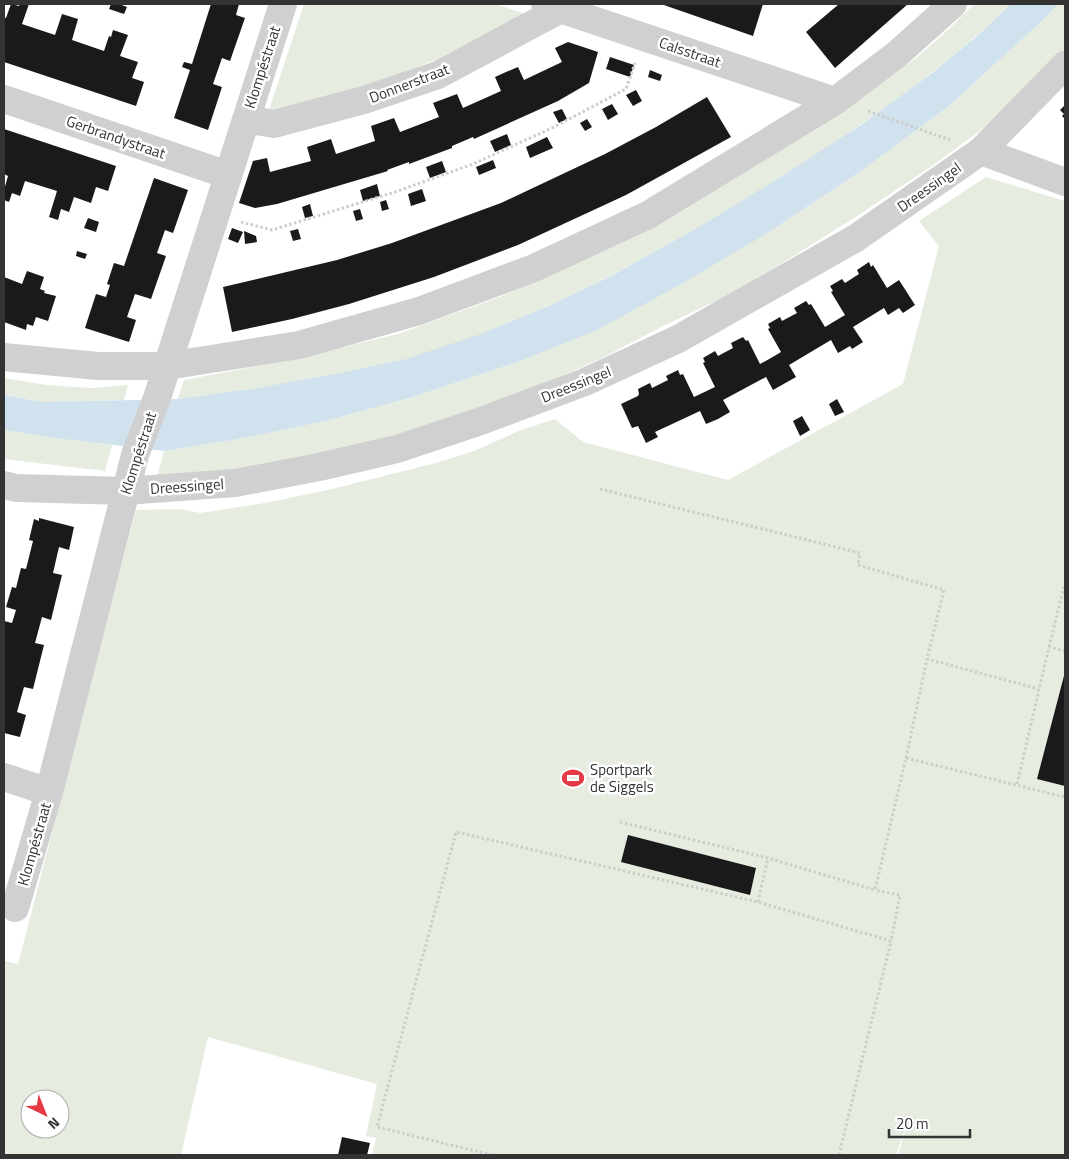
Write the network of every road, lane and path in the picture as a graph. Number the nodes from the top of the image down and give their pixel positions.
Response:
1 (283, 4) edge
2 (953, 4) edge
3 (553, 6) edge
4 (644, 36) junction
5 (1065, 65) edge
6 (4, 100) edge
7 (834, 101) junction
8 (866, 110) dead end
9 (246, 119) junction
10 (954, 141) dead end
11 (980, 151) junction
12 (228, 175) junction
13 (1065, 182) edge
14 (215, 216) junction
15 (4, 356) edge
16 (167, 366) junction
17 (4, 485) edge
18 (600, 489) dead end
19 (125, 491) junction
20 (1065, 583) edge
21 (1049, 647) junction
22 (1065, 651) edge
23 (927, 659) junction
24 (1039, 689) junction
25 (906, 758) junction
26 (4, 777) edge
27 (1017, 784) junction
28 (49, 792) junction
29 (1065, 797) edge
30 (620, 822) dead end
31 (768, 858) junction
32 (875, 890) junction
33 (758, 902) junction
34 (16, 908) dead end
35 (891, 941) junction
36 (492, 1155) edge
37 (839, 1155) edge

1 - 9 street, Klompéstraat
2 - 7 street
3 - 4 street, Calsstraat
3 - 9 street, Donnerstraat
4 - 7 street, Calsstraat
4 - 14 path
5 - 11 street, Dreessingel
6 - 12 street, Gerbrandystraat
7 - 16 street
8 - 10 path
9 - 12 street, Klompéstraat
11 - 13 street
11 - 19 street, Dreessingel
12 - 14 street, Klompéstraat
14 - 16 street, Klompéstraat
15 - 16 street
16 - 19 street, Klompéstraat
17 - 19 street, Dreessingel
18 - 23 path
19 - 28 street, Klompéstraat
20 - 21 path
21 - 22 path
21 - 24 path
23 - 24 path
23 - 25 path
24 - 27 path
25 - 27 path
25 - 32 path
26 - 28 street
27 - 29 path
28 - 34 street, Klompéstraat
30 - 31 path
31 - 32 path
31 - 33 path
32 - 35 path
33 - 35 path
33 - 36 path
35 - 37 path

